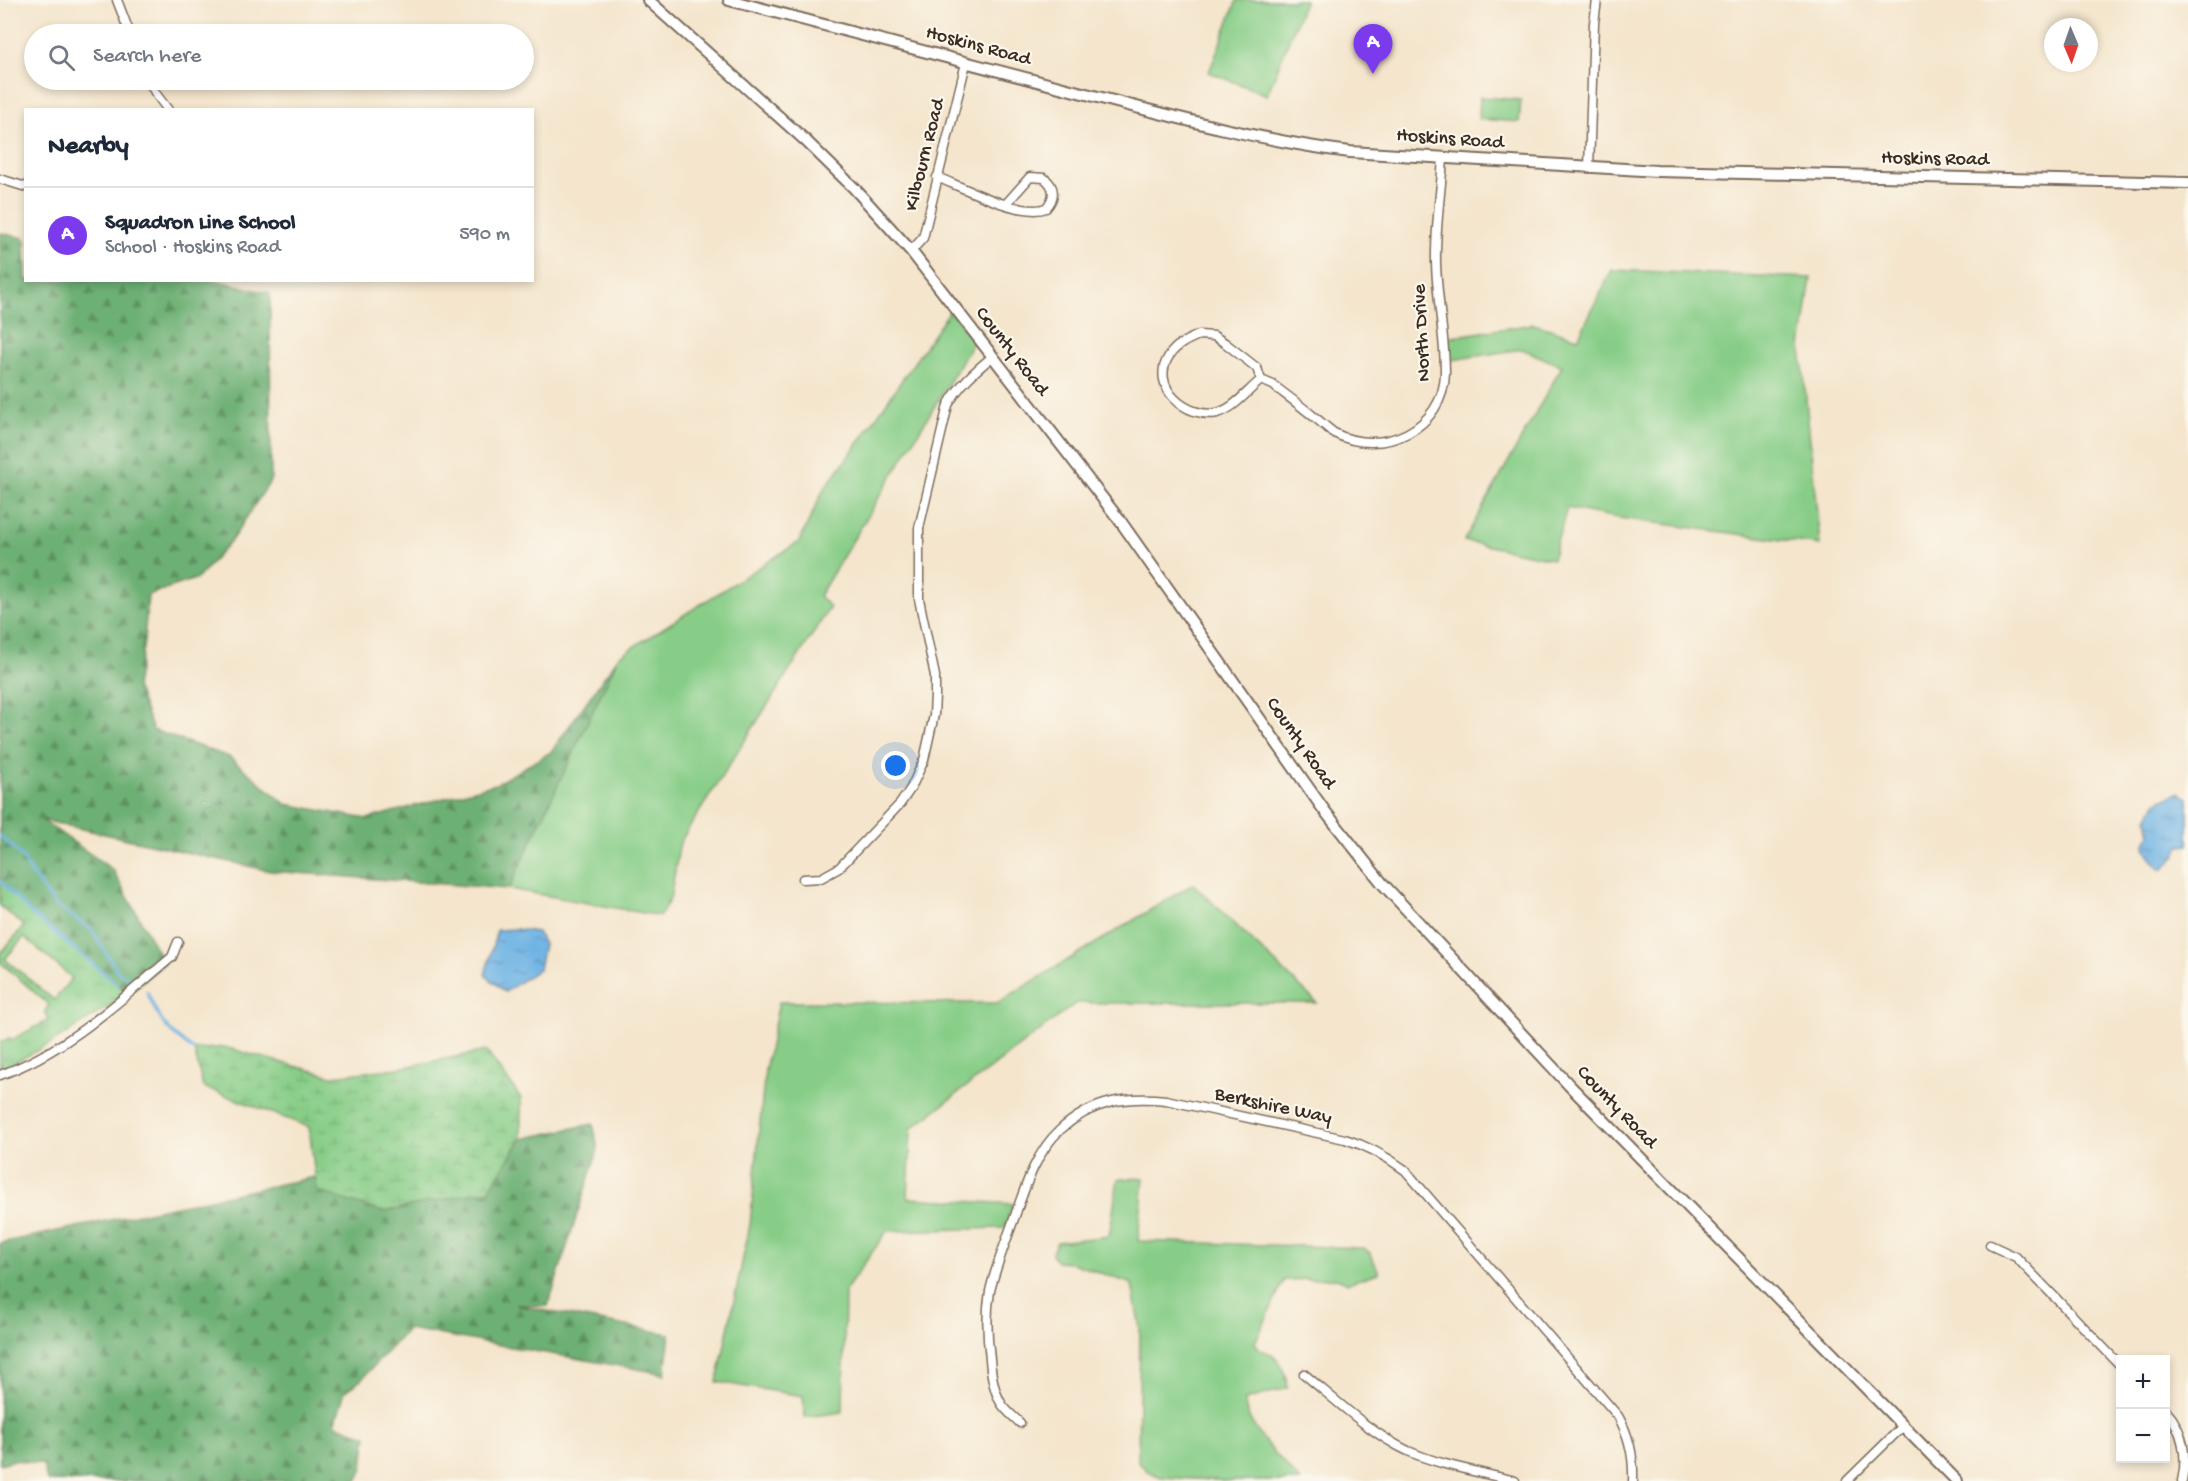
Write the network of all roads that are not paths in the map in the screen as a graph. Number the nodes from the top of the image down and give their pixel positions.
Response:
1 (117, 0) edge
2 (648, 0) edge
3 (729, 0) edge
4 (1597, 0) edge
5 (126, 24) edge
6 (966, 63) junction
7 (154, 90) edge
8 (166, 108) edge
9 (1443, 158) junction
10 (1589, 168) junction
11 (937, 177) junction
12 (0, 179) edge
13 (2188, 183) edge
14 (24, 186) edge
15 (1006, 204) junction
16 (911, 251) junction
17 (992, 357) junction
18 (1261, 380) junction
19 (803, 879) dead end
20 (178, 942) dead end
21 (0, 1075) edge
22 (1990, 1245) dead end
23 (2116, 1360) edge
24 (1304, 1374) dead end
25 (2170, 1417) edge
26 (1020, 1423) dead end
27 (1902, 1426) junction
28 (1515, 1481) edge
29 (1633, 1481) edge
30 (1847, 1481) edge
31 (1957, 1481) edge
32 (2182, 1481) edge

1 - 5 street
2 - 16 street, County Road
3 - 6 street, Hoskins Road
4 - 10 street
6 - 9 street, Hoskins Road
6 - 11 street, Kilbourn Road
7 - 8 street
9 - 10 street, Hoskins Road
9 - 18 street, North Drive
10 - 13 street, Hoskins Road
11 - 15 street
11 - 16 street, Kilbourn Road
12 - 14 street
15 - 15 street
16 - 17 street, County Road
17 - 19 street
17 - 27 street, County Road
18 - 18 street, North Drive
20 - 21 street
22 - 23 street
24 - 28 street
25 - 32 street
26 - 29 street, Berkshire Way
27 - 30 street
27 - 31 street, County Road

